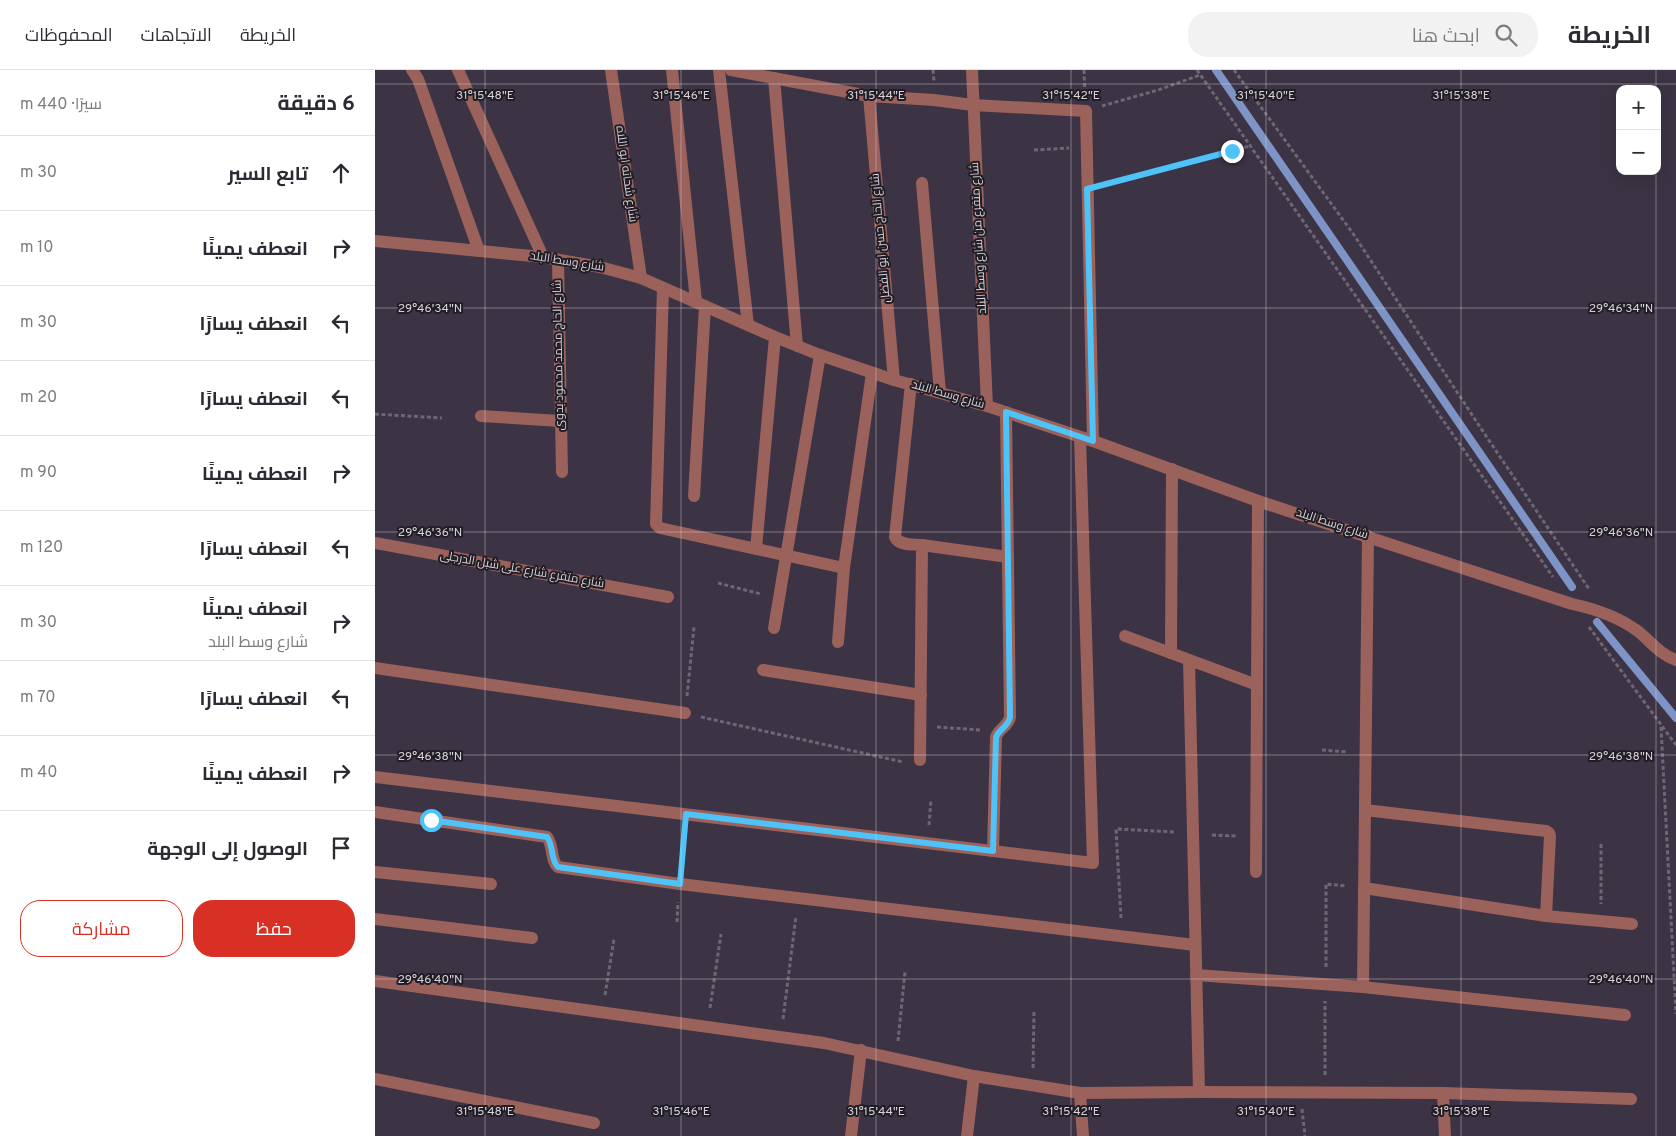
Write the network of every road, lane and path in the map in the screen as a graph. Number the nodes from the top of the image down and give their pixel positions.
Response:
1 (412, 70) edge
2 (611, 70) edge
3 (672, 70) edge
4 (719, 70) edge
5 (731, 70) edge
6 (972, 70) edge
7 (1197, 70) edge
8 (1234, 70) edge
9 (461, 71) edge
10 (1200, 75) junction
11 (774, 78) junction
12 (869, 96) junction
13 (973, 105) junction
14 (1085, 110) junction
15 (1250, 146) junction
16 (1087, 148) junction
17 (1034, 150) dead end
18 (922, 183) dead end
19 (1087, 189) junction
20 (375, 241) edge
21 (479, 251) junction
22 (543, 258) junction
23 (557, 260) junction
24 (641, 278) junction
25 (663, 288) junction
26 (700, 304) junction
27 (748, 325) junction
28 (775, 337) junction
29 (797, 346) junction
30 (820, 355) junction
31 (872, 373) junction
32 (894, 380) junction
33 (911, 384) junction
34 (940, 392) junction
35 (987, 406) junction
36 (1006, 412) junction
37 (375, 414) edge
38 (481, 416) dead end
39 (442, 418) dead end
40 (560, 421) junction
41 (1080, 437) junction
42 (1093, 441) junction
43 (1172, 469) junction
44 (562, 472) dead end
45 (694, 496) dead end
46 (1258, 501) junction
47 (1368, 536) junction
48 (375, 543) edge
49 (922, 545) junction
50 (756, 549) junction
51 (786, 556) junction
52 (1007, 558) junction
53 (844, 568) junction
54 (718, 583) dead end
55 (668, 597) dead end
56 (779, 599) junction
57 (1572, 604) junction
58 (1606, 614) junction
59 (694, 627) dead end
60 (774, 628) dead end
61 (1125, 636) dead end
62 (838, 642) dead end
63 (1171, 653) junction
64 (1189, 660) junction
65 (1676, 660) edge
66 (375, 668) edge
67 (763, 670) dead end
68 (1257, 685) junction
69 (921, 695) junction
70 (685, 713) junction
71 (921, 726) junction
72 (1661, 727) junction
73 (999, 731) junction
74 (1676, 745) edge
75 (1322, 750) dead end
76 (1366, 753) junction
77 (920, 760) joint
78 (375, 777) edge
79 (931, 800) dead end
80 (1365, 810) junction
81 (375, 812) edge
82 (686, 814) junction
83 (1116, 829) dead end
84 (929, 843) junction
85 (1601, 844) dead end
86 (993, 851) junction
87 (375, 872) edge
88 (1256, 872) dead end
89 (491, 884) dead end
90 (680, 884) junction
91 (1364, 888) junction
92 (799, 897) junction
93 (1546, 916) junction
94 (375, 918) edge
95 (1601, 922) junction
96 (1633, 924) dead end
97 (721, 934) dead end
98 (1122, 936) junction
99 (531, 938) dead end
100 (614, 939) dead end
101 (1195, 945) junction
102 (905, 972) dead end
103 (1196, 975) junction
104 (375, 981) edge
105 (1363, 987) junction
106 (1033, 1010) dead end
107 (602, 1012) junction
108 (1676, 1014) edge
109 (1625, 1015) dead end
110 (707, 1026) junction
111 (781, 1037) junction
112 (861, 1050) junction
113 (897, 1059) junction
114 (974, 1076) junction
115 (375, 1079) edge
116 (1033, 1086) junction
117 (1199, 1092) junction
118 (1080, 1093) junction
119 (1301, 1093) junction
120 (1443, 1094) junction
121 (1631, 1100) dead end
122 (594, 1123) dead end
123 (851, 1136) edge
124 (967, 1136) edge
125 (1083, 1136) edge
126 (1305, 1136) edge
127 (1445, 1136) edge

1 - 21 street
2 - 24 street, شارع شحاته ابو اللاه
3 - 26 street
4 - 27 street
5 - 11 street
6 - 13 street, شارع متفرع من شارع وسط البلد
7 - 10 path
8 - 58 path
9 - 22 street
10 - 14 path
10 - 15 path
11 - 12 street
11 - 29 street
12 - 13 street
12 - 32 street, شارع الحاج حسن ابو الفضل
13 - 14 street
13 - 35 street, شارع متفرع من شارع وسط البلد
14 - 16 street
15 - 19 path
15 - 57 path
16 - 17 path
16 - 19 street
18 - 34 street
19 - 42 street
20 - 21 street, شارع وسط البلد
21 - 22 street, شارع وسط البلد
22 - 23 street, شارع وسط البلد
23 - 24 street, شارع وسط البلد
23 - 40 street, شارع الحاج محمد محمود بدوى
24 - 25 street, شارع وسط البلد
25 - 26 street, شارع وسط البلد
25 - 50 street
26 - 27 street, شارع وسط البلد
26 - 45 street
27 - 28 street, شارع وسط البلد
28 - 29 street, شارع وسط البلد
28 - 50 street
29 - 30 street, شارع وسط البلد
30 - 31 street, شارع وسط البلد
30 - 51 street
31 - 32 street, شارع وسط البلد
31 - 53 street
32 - 33 street, شارع وسط البلد
33 - 34 street, شارع وسط البلد
33 - 49 street
34 - 35 street, شارع وسط البلد
35 - 36 street, شارع وسط البلد
36 - 41 street, شارع وسط البلد
36 - 52 street
37 - 39 path
38 - 40 street
40 - 44 street, شارع الحاج محمد محمود بدوى
41 - 42 street, شارع وسط البلد
41 - 86 street
42 - 43 street, شارع وسط البلد
43 - 46 street, شارع وسط البلد
43 - 63 street
46 - 47 street, شارع وسط البلد
46 - 68 street
47 - 57 street, شارع وسط البلد
47 - 76 street
48 - 55 street, شارع متفرع شارع على شبل الدرجلى
49 - 52 street
49 - 69 street
50 - 51 street
51 - 53 street
51 - 56 street
52 - 73 street
53 - 62 street
54 - 56 path
56 - 60 street
57 - 58 street, شارع وسط البلد
57 - 72 path
58 - 65 street, شارع وسط البلد
59 - 70 path
61 - 63 street
63 - 64 street
64 - 68 street
64 - 101 street
66 - 70 street
67 - 69 street
68 - 88 street
69 - 71 street
70 - 77 path
71 - 73 path
71 - 77 street
72 - 74 path
72 - 108 path
73 - 86 street
75 - 76 path
76 - 80 street
78 - 82 street
79 - 84 path
80 - 91 street
80 - 93 street
81 - 90 street
82 - 84 street
82 - 90 path
83 - 98 path
84 - 86 street
85 - 95 path
87 - 89 street
90 - 92 street
91 - 93 street
91 - 105 street
92 - 98 street
92 - 111 path
93 - 95 street
94 - 99 street
95 - 96 street
97 - 110 path
98 - 101 street
100 - 107 path
101 - 103 street
102 - 113 path
103 - 105 street
103 - 117 street
104 - 107 street
105 - 109 street
106 - 116 path
107 - 110 street
110 - 111 street
111 - 112 street
112 - 113 street
112 - 123 street
113 - 114 street
114 - 116 street
114 - 124 street
115 - 122 street
116 - 118 street
117 - 118 street
117 - 119 street
118 - 125 street
119 - 120 street
119 - 126 path
120 - 121 street
120 - 127 street

